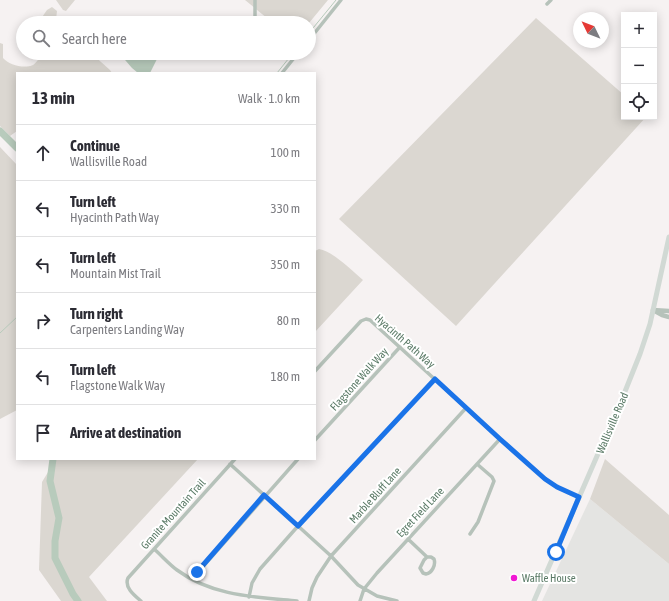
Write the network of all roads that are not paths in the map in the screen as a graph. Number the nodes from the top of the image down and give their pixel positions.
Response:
1 (254, 0) edge
2 (341, 0) edge
3 (550, 0) edge
4 (547, 4) dead end
5 (254, 16) edge
6 (316, 31) edge
7 (293, 60) edge
8 (283, 72) edge
9 (669, 237) edge
10 (653, 310) junction
11 (669, 311) edge
12 (669, 317) edge
13 (400, 348) junction
14 (316, 370) edge
15 (435, 379) junction
16 (466, 408) junction
17 (316, 439) edge
18 (500, 439) junction
19 (234, 460) edge
20 (297, 460) edge
21 (230, 464) junction
22 (477, 464) junction
23 (264, 495) junction
24 (579, 497) junction
25 (298, 526) junction
26 (470, 534) dead end
27 (408, 539) junction
28 (154, 549) junction
29 (331, 556) junction
30 (427, 557) junction
31 (192, 579) junction
32 (364, 589) junction
33 (249, 597) junction
34 (141, 601) edge
35 (297, 601) edge
36 (309, 601) edge
37 (360, 601) edge
38 (397, 601) edge
39 (534, 601) edge

1 - 5 street
2 - 6 street
3 - 4 street
7 - 8 street
9 - 10 main road, Wallisville Road
10 - 11 street
10 - 12 street
10 - 24 main road, Wallisville Road
13 - 14 street, Hyacinth Path Way
13 - 15 street, Hyacinth Path Way
13 - 17 street, Flagstone Walk Way
15 - 16 street, Hyacinth Path Way
15 - 25 street
16 - 18 street, Hyacinth Path Way
16 - 29 street, Marble Bluff Lane
18 - 22 street, Egret Field Lane
18 - 24 street, Hyacinth Path Way
19 - 21 street, Granite Mountain Trail
20 - 23 street
21 - 23 street
21 - 28 street, Granite Mountain Trail
22 - 26 street
22 - 27 street, Egret Field Lane
23 - 25 street
23 - 31 street
24 - 39 main road, Wallisville Road
25 - 29 street
25 - 33 street
27 - 30 street
27 - 32 street, Egret Field Lane
28 - 31 street
28 - 34 street, Granite Mountain Trail
29 - 32 street
29 - 36 street, Marble Bluff Lane
30 - 30 street
31 - 33 street
32 - 37 street, Egret Field Lane
32 - 38 street
33 - 35 street

